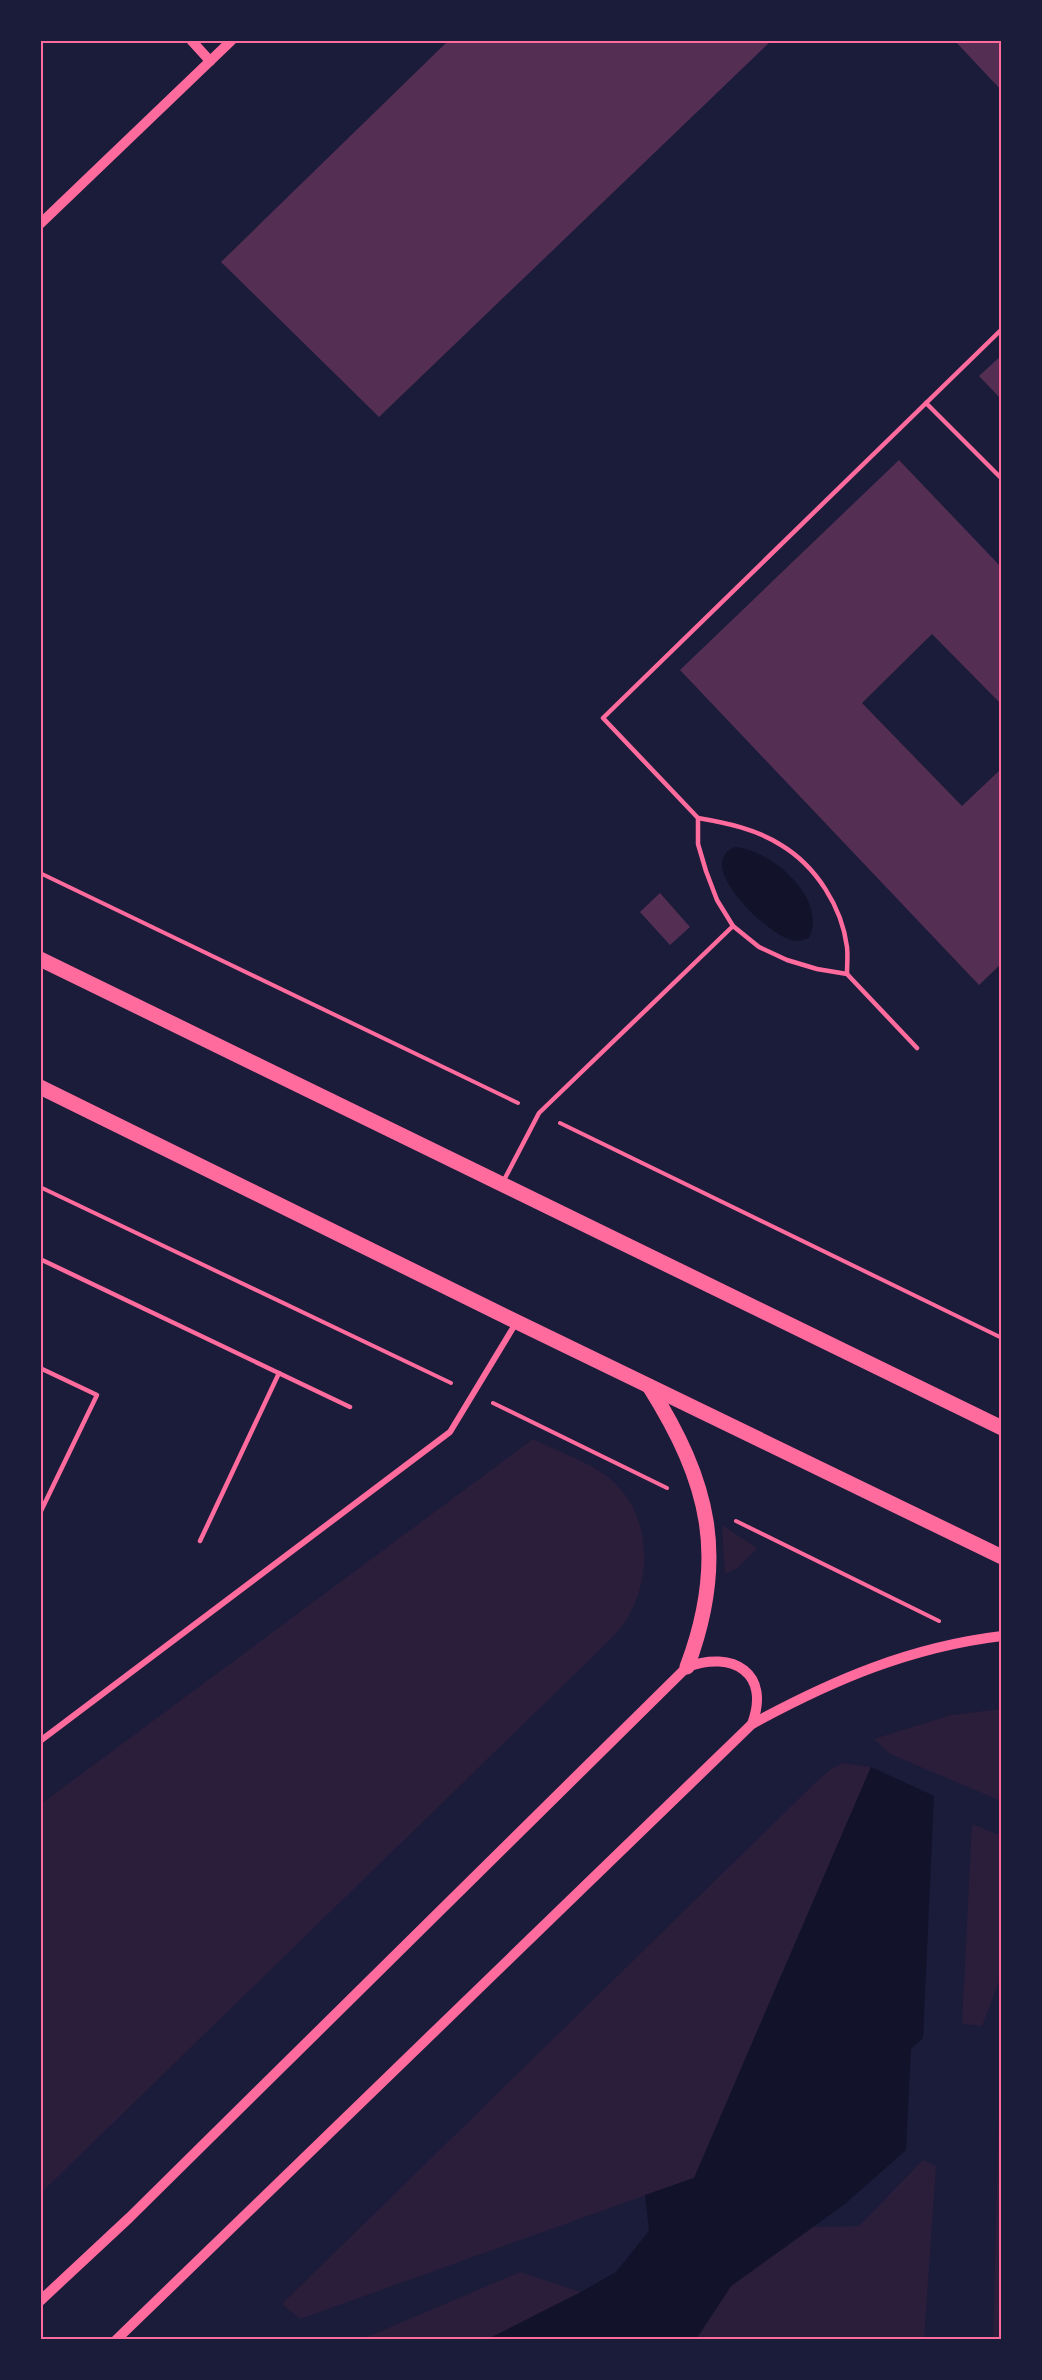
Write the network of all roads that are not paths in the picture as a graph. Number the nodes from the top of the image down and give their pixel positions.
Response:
1 (191, 40) edge
2 (232, 40) edge
3 (210, 61) junction
4 (40, 224) edge
5 (1002, 329) edge
6 (926, 403) junction
7 (1002, 479) edge
8 (699, 818) junction
9 (733, 926) junction
10 (40, 959) edge
11 (847, 974) junction
12 (917, 1048) dead end
13 (40, 1087) edge
14 (502, 1184) junction
15 (40, 1259) edge
16 (516, 1322) junction
17 (40, 1368) edge
18 (279, 1373) junction
19 (649, 1386) junction
20 (350, 1407) dead end
21 (1002, 1428) edge
22 (40, 1513) edge
23 (200, 1541) dead end
24 (1002, 1557) edge
25 (1002, 1636) edge
26 (687, 1667) junction
27 (752, 1724) junction
28 (40, 1741) edge
29 (40, 2301) edge
30 (116, 2340) edge

1 - 3 street
2 - 3 street
3 - 4 street
5 - 6 lane
6 - 7 lane
6 - 8 lane
8 - 9 lane
8 - 11 lane
9 - 11 lane
9 - 14 lane
10 - 14 main road
11 - 12 lane
13 - 16 main road
14 - 21 main road
15 - 18 lane
16 - 19 main road
16 - 28 street
17 - 22 lane
18 - 20 lane
18 - 23 lane
19 - 24 main road
19 - 26 main road
25 - 27 street
26 - 27 street
26 - 29 street
27 - 30 street

